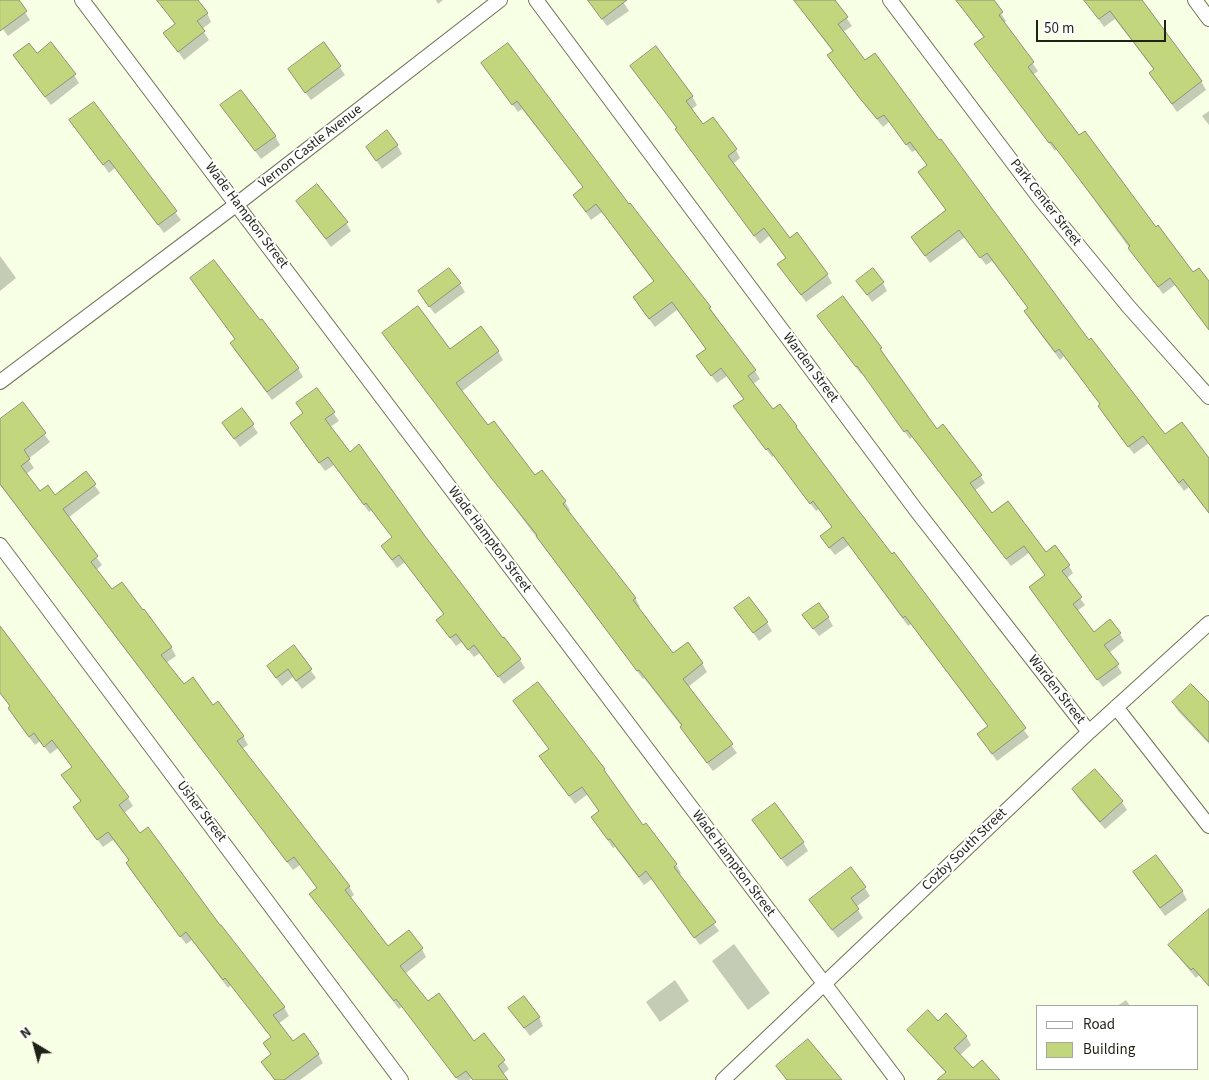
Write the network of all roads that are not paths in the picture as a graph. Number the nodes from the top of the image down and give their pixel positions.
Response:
1 (82, 0) edge
2 (500, 0) edge
3 (536, 0) edge
4 (890, 0) edge
5 (1195, 0) edge
6 (1209, 19) edge
7 (237, 204) junction
8 (0, 382) edge
9 (1209, 397) edge
10 (0, 545) edge
11 (1209, 623) edge
12 (1116, 707) junction
13 (1088, 732) junction
14 (1209, 826) edge
15 (824, 985) junction
16 (401, 1080) edge
17 (723, 1080) edge
18 (897, 1080) edge

1 - 7 street, Wade Hampton Street
2 - 7 street, Vernon Castle Avenue
3 - 13 street, Warden Street
4 - 9 street, Park Center Street
5 - 6 street
7 - 8 street, Vernon Castle Avenue
7 - 15 street, Wade Hampton Street
10 - 16 street, Usher Street
11 - 12 street, Cozby South Street
12 - 13 street, Cozby South Street
12 - 14 street
13 - 15 street, Cozby South Street
15 - 17 street, Cozby South Street
15 - 18 street, Wade Hampton Street

